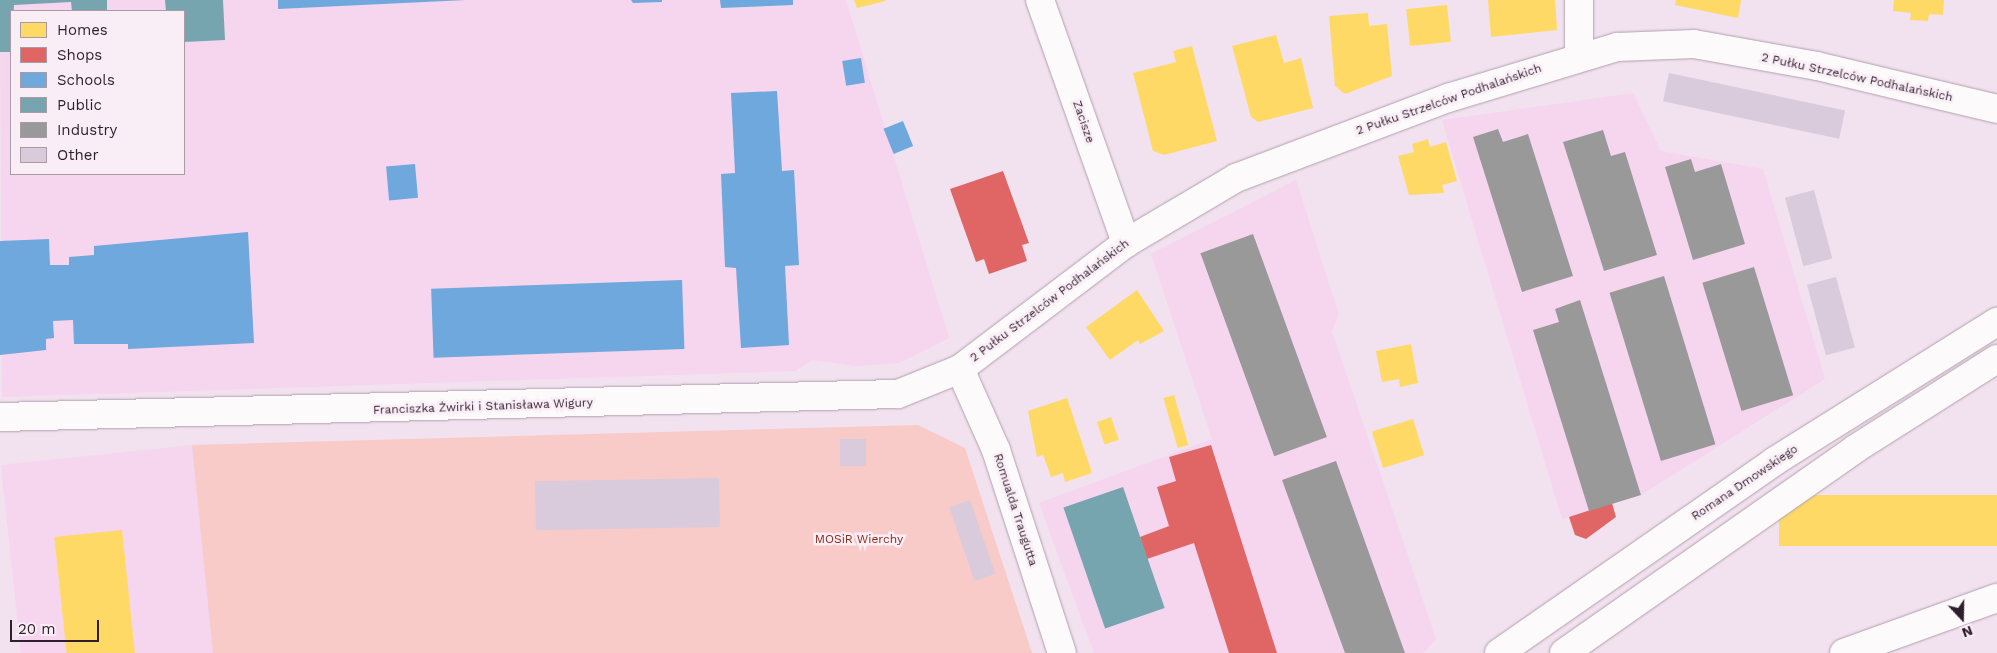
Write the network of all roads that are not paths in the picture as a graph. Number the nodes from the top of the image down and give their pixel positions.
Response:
1 (1040, 0) edge
2 (1578, 0) edge
3 (1579, 56) junction
4 (1997, 109) edge
5 (1126, 243) junction
6 (1997, 322) edge
7 (1997, 359) edge
8 (960, 369) junction
9 (0, 418) edge
10 (1997, 598) edge
11 (1062, 653) edge
12 (1499, 653) edge
13 (1564, 653) edge
14 (1844, 653) edge

1 - 5 street, Zacisze
2 - 3 street
3 - 4 street, 2 Pułku Strzelców Podhalańskich
3 - 5 street, 2 Pułku Strzelców Podhalańskich
5 - 8 street, 2 Pułku Strzelców Podhalańskich
6 - 12 street, Romana Dmowskiego
7 - 13 street
8 - 9 street, Franciszka Żwirki i Stanisława Wigury
8 - 11 street, Romualda Traugutta
10 - 14 street

